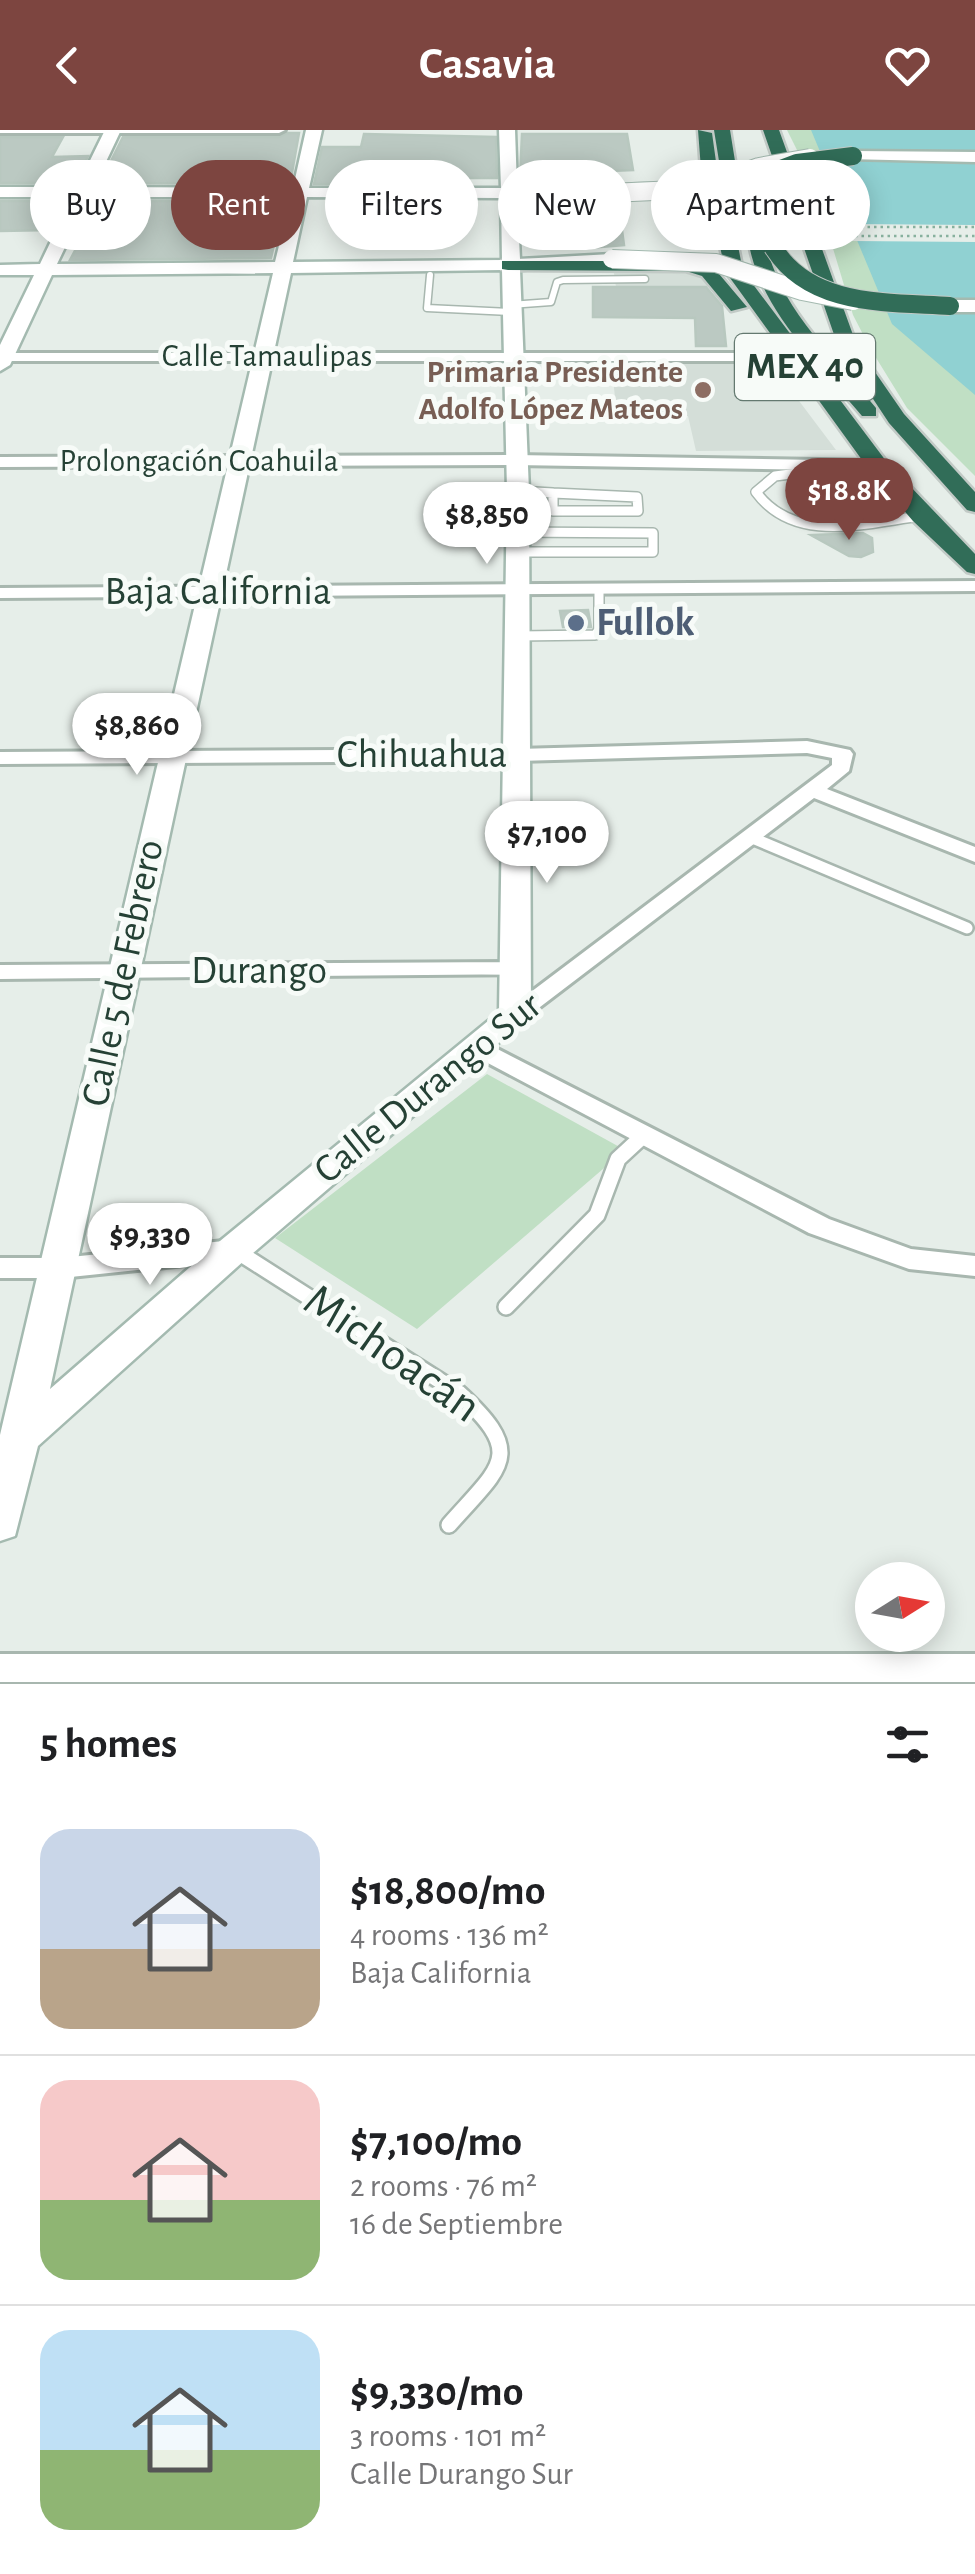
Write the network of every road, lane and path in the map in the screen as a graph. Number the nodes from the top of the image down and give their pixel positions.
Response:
1 (0, 130) edge
2 (113, 130) edge
3 (278, 130) edge
4 (314, 130) edge
5 (507, 130) edge
6 (704, 130) edge
7 (722, 130) edge
8 (751, 130) edge
9 (772, 130) edge
10 (853, 156) junction
11 (975, 158) edge
12 (98, 160) edge
13 (507, 160) edge
14 (759, 160) edge
15 (305, 174) edge
16 (631, 190) edge
17 (0, 192) edge
18 (30, 192) edge
19 (631, 192) edge
20 (305, 193) edge
21 (498, 193) edge
22 (870, 227) edge
23 (975, 228) edge
24 (975, 236) edge
25 (870, 238) edge
26 (55, 250) edge
27 (287, 250) edge
28 (508, 250) edge
29 (778, 250) edge
30 (508, 264) junction
31 (283, 267) junction
32 (46, 269) junction
33 (0, 270) edge
34 (430, 275) dead end
35 (645, 279) dead end
36 (950, 306) junction
37 (975, 306) edge
38 (511, 308) junction
39 (262, 356) junction
40 (513, 356) junction
41 (774, 357) junction
42 (1, 359) edge
43 (515, 460) junction
44 (240, 461) junction
45 (0, 462) edge
46 (878, 464) junction
47 (798, 473) dead end
48 (518, 491) junction
49 (553, 492) junction
50 (975, 505) edge
51 (921, 516) junction
52 (975, 523) edge
53 (516, 542) junction
54 (975, 567) edge
55 (975, 586) edge
56 (599, 589) junction
57 (516, 590) junction
58 (209, 592) junction
59 (0, 593) edge
60 (516, 636) junction
61 (843, 754) joint
62 (518, 755) junction
63 (172, 756) junction
64 (0, 758) edge
65 (812, 790) junction
66 (750, 837) junction
67 (975, 855) edge
68 (967, 928) dead end
69 (517, 969) junction
70 (0, 972) edge
71 (122, 972) junction
72 (515, 1015) junction
73 (476, 1046) junction
74 (644, 1135) junction
75 (233, 1250) junction
76 (975, 1266) edge
77 (0, 1268) edge
78 (61, 1268) junction
79 (506, 1307) dead end
80 (20, 1439) junction
81 (0, 1524) edge
82 (449, 1526) dead end
83 (0, 1668) edge
84 (975, 1668) edge
85 (530, 1675) edge

1 - 2 street
2 - 3 street
2 - 12 street
4 - 15 street, Calle 5 de Febrero
5 - 13 street
6 - 16 highway
7 - 46 highway, MEX 40
8 - 14 highway
9 - 50 highway, MEX 40
10 - 11 street
10 - 19 street, bridge
10 - 52 highway, bridge
17 - 18 street
20 - 21 street
22 - 23 path, bridge
24 - 25 path, bridge
26 - 32 street
27 - 31 street, Calle 5 de Febrero
28 - 30 street
29 - 36 highway, bridge
30 - 31 street
30 - 36 street, bridge
30 - 38 street
30 - 41 highway
31 - 32 street
31 - 39 street, Calle 5 de Febrero
32 - 33 street
32 - 42 street
34 - 38 lane
35 - 38 lane
36 - 37 street
38 - 40 street
39 - 40 street, Calle Tamaulipas
39 - 42 street, Calle Tamaulipas
39 - 44 street, Calle 5 de Febrero
40 - 41 street, Calle Tamaulipas
40 - 43 street
41 - 46 highway
43 - 44 street, Prolongación Coahuila
43 - 46 street, Prolongación Coahuila
43 - 48 street
44 - 45 street, Prolongación Coahuila
44 - 58 street, Calle 5 de Febrero
46 - 51 highway, MEX 40
47 - 51 lane
48 - 49 lane
48 - 53 street
49 - 49 lane
51 - 54 highway, MEX 40
53 - 53 lane
53 - 57 street
55 - 56 street, Baja California
56 - 57 street, Baja California
56 - 60 lane
57 - 58 street, Baja California
57 - 60 street
58 - 59 street, Baja California
58 - 63 street, Calle 5 de Febrero
60 - 62 street
61 - 62 street, Chihuahua
61 - 65 street, Calle Durango Sur
62 - 63 street, Chihuahua
62 - 69 street
63 - 64 street, Chihuahua
63 - 71 street, Calle 5 de Febrero
65 - 66 street, Calle Durango Sur
65 - 67 street
66 - 68 lane
66 - 72 street, Calle Durango Sur
69 - 71 street, Durango
69 - 72 street
70 - 71 street, Durango
71 - 78 street, Calle 5 de Febrero
72 - 73 street, Calle Durango Sur
73 - 74 street
73 - 75 street, Calle Durango Sur
74 - 76 street
74 - 79 lane
75 - 78 street
75 - 80 street, Calle Durango Sur
75 - 82 lane, Michoacán
77 - 78 street
78 - 80 street, Calle 5 de Febrero
80 - 81 street, Calle 5 de Febrero
83 - 85 street
84 - 85 street

